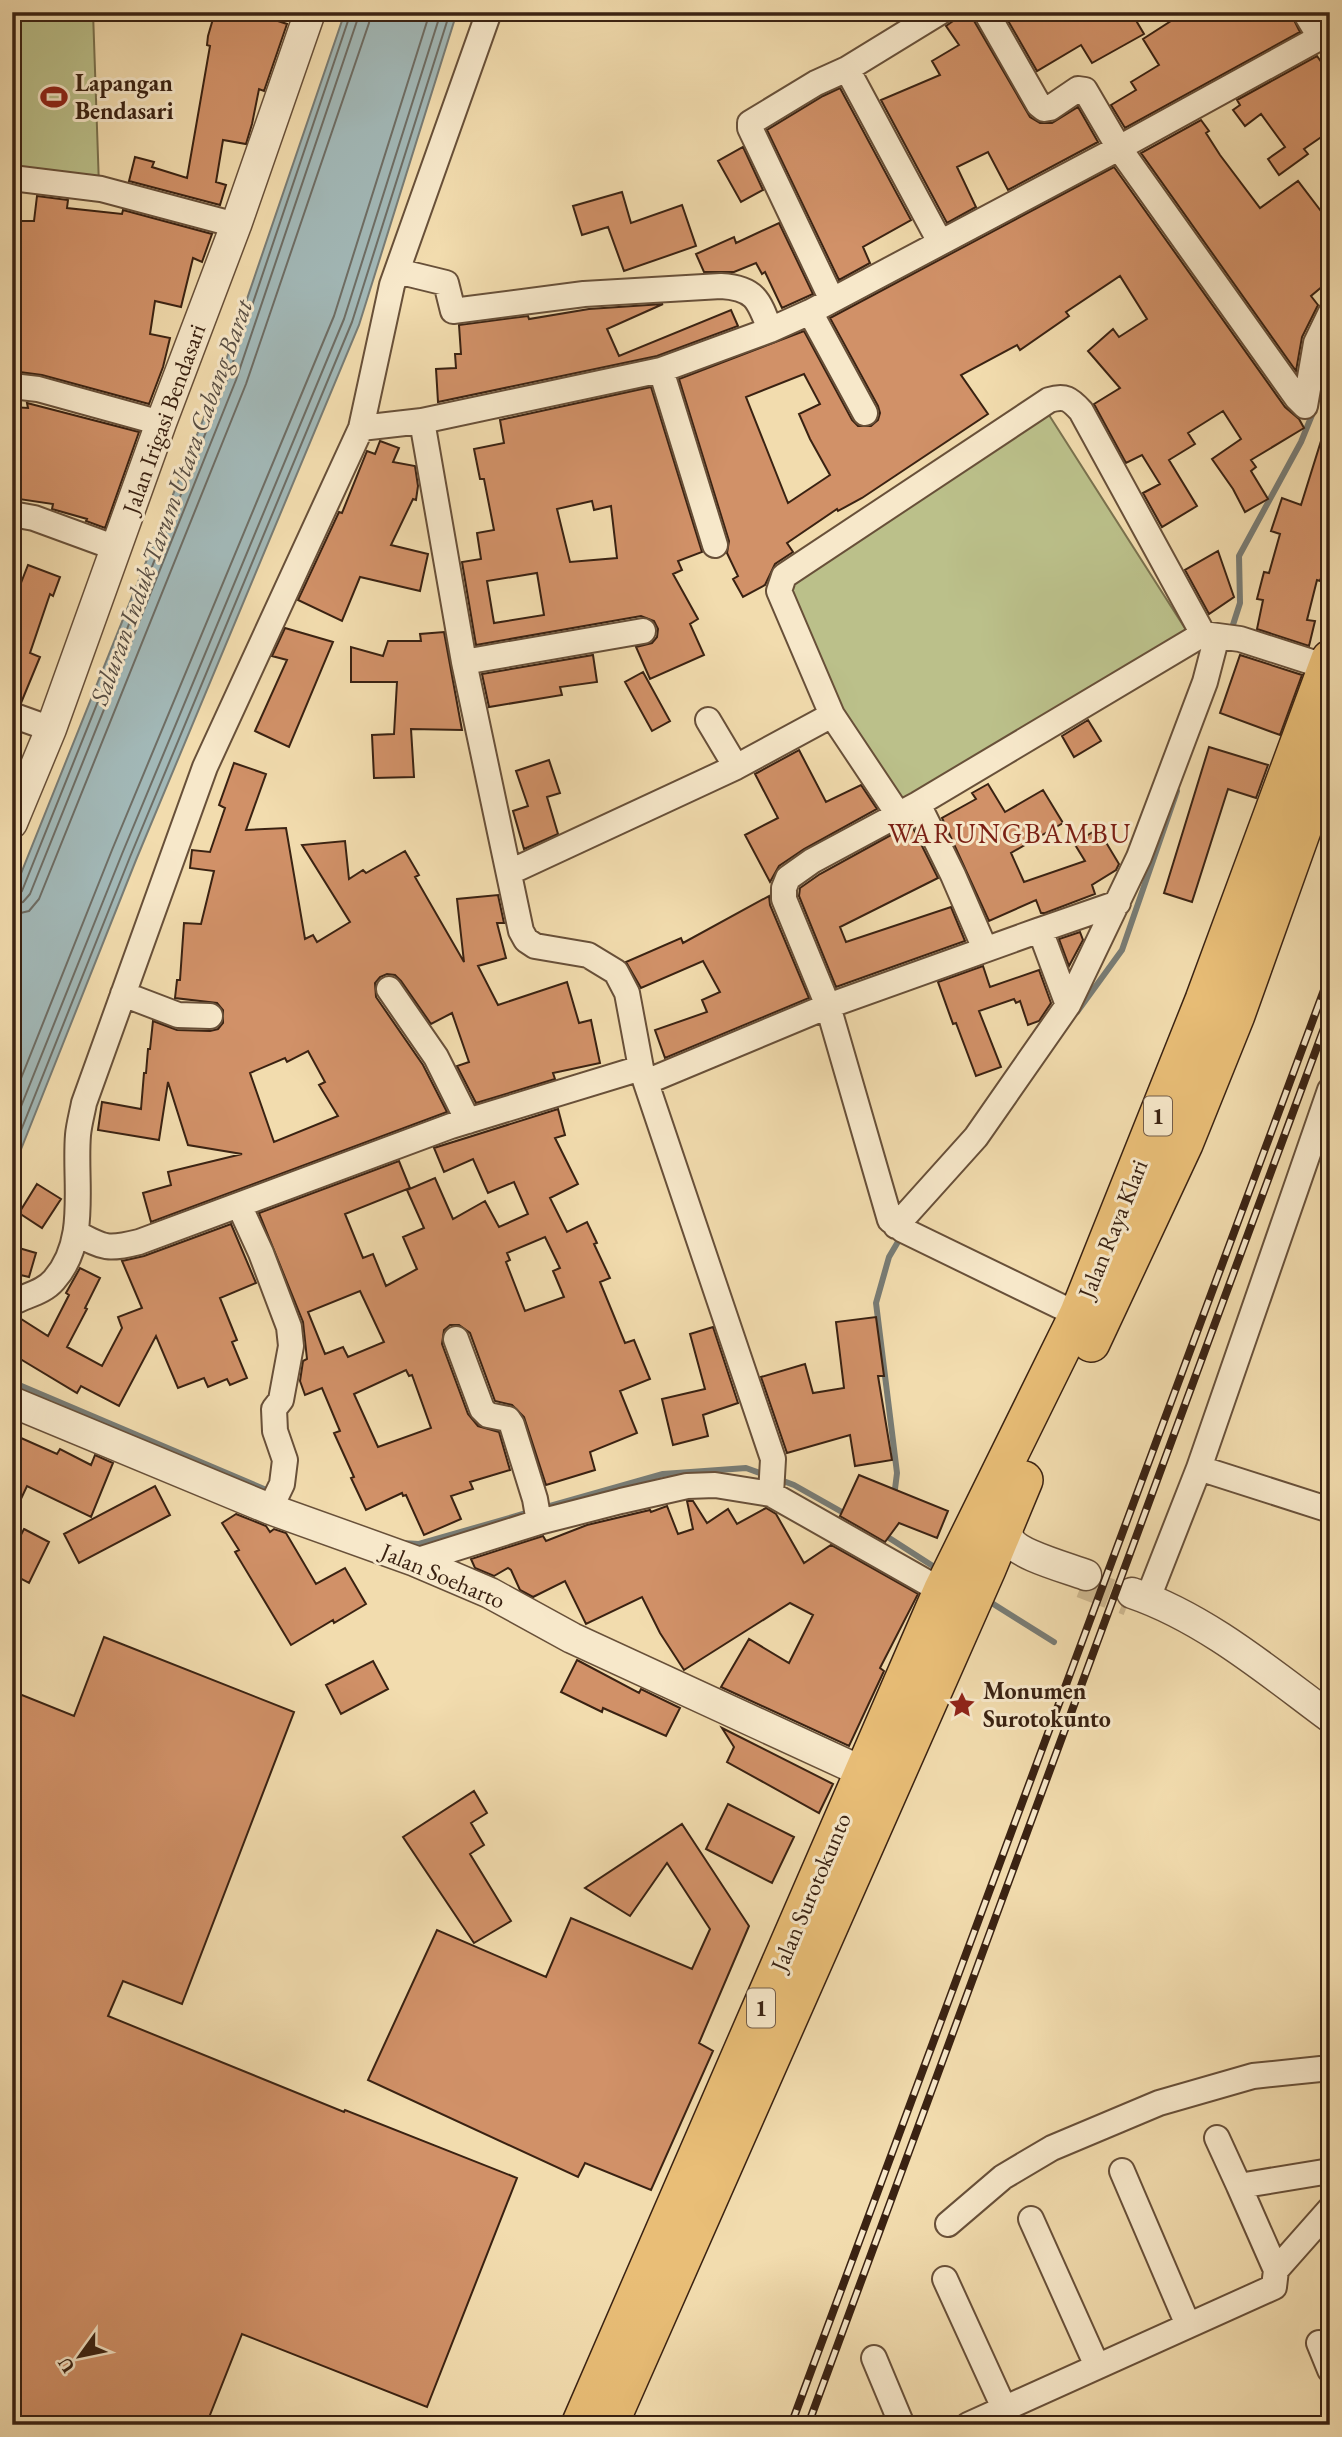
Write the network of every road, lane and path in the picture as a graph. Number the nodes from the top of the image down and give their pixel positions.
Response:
1 (310, 12) edge
2 (489, 12) edge
3 (940, 12) edge
4 (986, 12) edge
5 (1305, 12) edge
6 (1325, 34) edge
7 (848, 69) junction
8 (1119, 148) junction
9 (12, 178) edge
10 (236, 225) junction
11 (940, 242) junction
12 (397, 271) junction
13 (832, 300) junction
14 (810, 312) junction
15 (1330, 314) edge
16 (770, 330) junction
17 (661, 370) junction
18 (12, 386) edge
19 (865, 412) dead end
20 (422, 421) junction
21 (161, 423) junction
22 (360, 428) junction
23 (12, 514) edge
24 (715, 545) dead end
25 (117, 548) junction
26 (643, 631) dead end
27 (1221, 637) junction
28 (464, 662) junction
29 (1328, 663) edge
30 (12, 715) edge
31 (832, 715) junction
32 (708, 720) dead end
33 (51, 729) junction
34 (1330, 752) edge
35 (736, 767) junction
36 (908, 809) junction
37 (12, 823) edge
38 (510, 872) junction
39 (1118, 903) junction
40 (1040, 930) junction
41 (985, 950) junction
42 (389, 989) dead end
43 (123, 993) junction
44 (1068, 1005) junction
45 (828, 1006) junction
46 (1220, 1008) junction
47 (210, 1016) dead end
48 (643, 1075) junction
49 (1330, 1090) edge
50 (468, 1121) junction
51 (239, 1205) junction
52 (902, 1230) junction
53 (76, 1233) junction
54 (12, 1304) edge
55 (1078, 1315) junction
56 (456, 1339) dead end
57 (12, 1402) edge
58 (1199, 1468) junction
59 (771, 1490) junction
60 (276, 1498) junction
61 (1014, 1501) junction
62 (1330, 1510) edge
63 (537, 1512) junction
64 (415, 1560) junction
65 (961, 1580) junction
66 (1138, 1599) joint
67 (1330, 1717) edge
68 (863, 1772) junction
69 (1330, 2068) edge
70 (1217, 2138) dead end
71 (1122, 2171) dead end
72 (1330, 2171) edge
73 (1239, 2186) junction
74 (1330, 2209) edge
75 (1031, 2219) dead end
76 (948, 2224) dead end
77 (1276, 2270) junction
78 (945, 2279) dead end
79 (1188, 2325) junction
80 (1319, 2343) dead end
81 (874, 2358) dead end
82 (1097, 2366) junction
83 (1330, 2370) edge
84 (1004, 2408) junction
85 (580, 2425) edge
86 (609, 2425) edge
87 (902, 2425) edge
88 (968, 2425) edge

1 - 10 street, Jalan Irigasi Bendasari
2 - 12 street
3 - 7 street
4 - 8 street
5 - 6 street
6 - 8 street
7 - 11 street
7 - 13 street
8 - 11 street
8 - 15 street
9 - 10 street
10 - 21 street, Jalan Irigasi Bendasari
11 - 13 street
12 - 16 street
12 - 22 street
13 - 14 street
14 - 16 street
14 - 19 street
16 - 17 street
17 - 20 street
17 - 24 street
18 - 21 street
20 - 22 street
20 - 28 street
21 - 25 street, Jalan Irigasi Bendasari
22 - 43 street
23 - 25 street
25 - 33 street, Jalan Irigasi Bendasari
26 - 28 street
27 - 29 street
27 - 31 street
27 - 36 street
27 - 39 street
28 - 38 street
29 - 46 main road, Jalan Raya Klari / 1
30 - 33 street
31 - 35 street
31 - 36 street
32 - 35 street
33 - 37 street, Jalan Irigasi Bendasari
34 - 46 main road, Jalan Raya Klari / 1
35 - 38 street
36 - 41 street
36 - 45 street
38 - 48 street
39 - 40 street
39 - 44 street
40 - 41 street
40 - 44 street
41 - 45 street
42 - 50 street
43 - 47 street
43 - 53 street
44 - 52 street
45 - 48 street
45 - 52 street
46 - 55 main road, Jalan Raya Klari / 1
46 - 61 main road, Jalan Raya Klari / 1
48 - 50 street
48 - 59 street
49 - 58 street
50 - 51 street
51 - 53 street
51 - 60 street
52 - 55 street
53 - 54 street
55 - 65 main road, Jalan Raya Klari / 1
56 - 63 street
57 - 60 street, Jalan Soeharto
58 - 62 street
58 - 66 street
59 - 63 street
59 - 65 street
60 - 64 street, Jalan Soeharto
61 - 65 main road, Jalan Raya Klari / 1
61 - 65 street
63 - 64 street
64 - 68 street, Jalan Soeharto
65 - 68 main road, Jalan Surotokunto / 1
65 - 86 main road, Jalan Surotokunto / 1
66 - 67 street
68 - 85 main road, Jalan Surotokunto / 1
69 - 76 street
70 - 73 street
71 - 79 street
72 - 73 street
73 - 77 street
74 - 77 street
75 - 82 street
77 - 79 street
78 - 84 street
79 - 82 street
80 - 83 street
81 - 87 street
82 - 84 street
84 - 88 street

